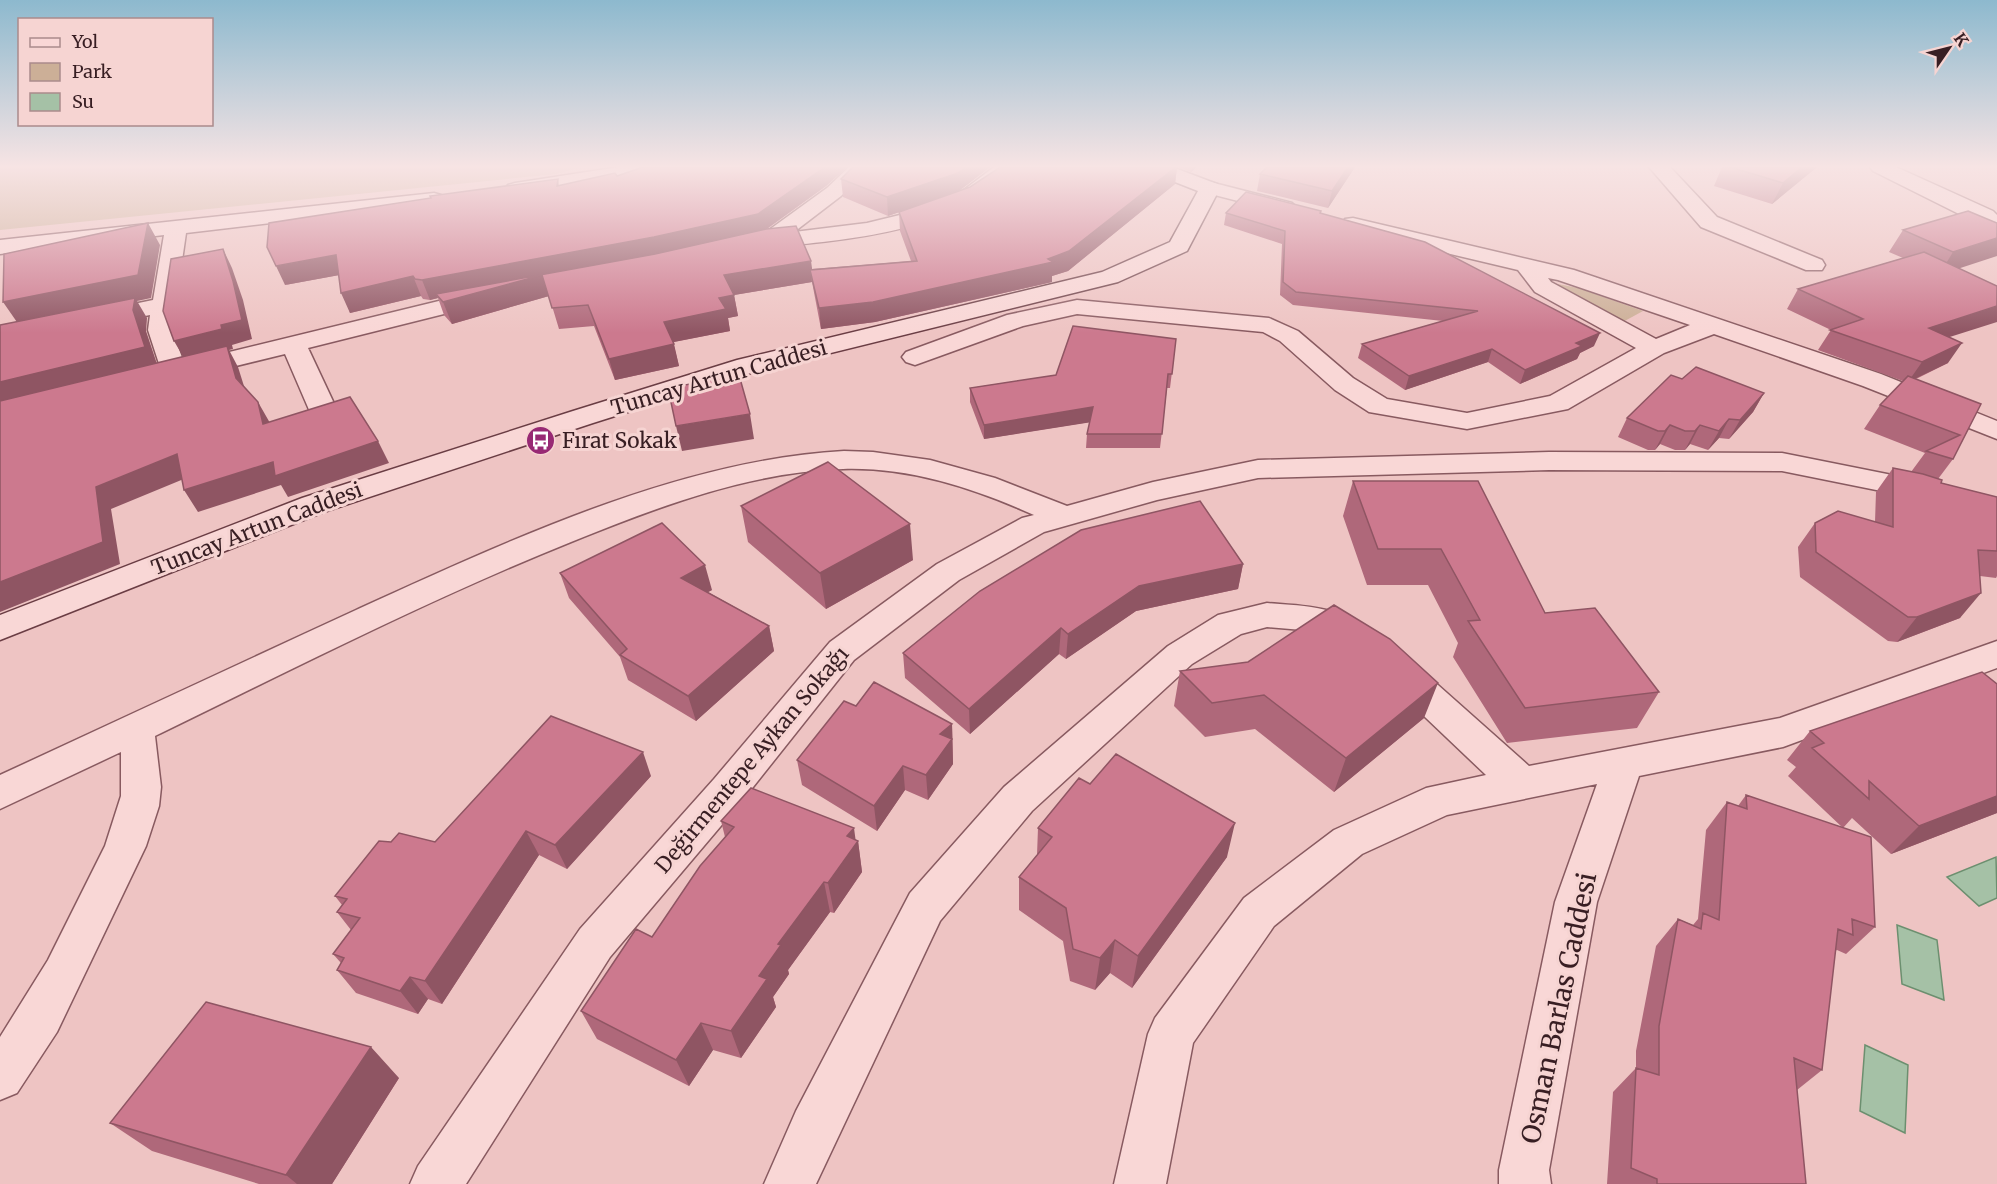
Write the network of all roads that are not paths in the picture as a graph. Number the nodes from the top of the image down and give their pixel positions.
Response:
1 (227, 222) edge
2 (793, 222) edge
3 (900, 222) edge
4 (1192, 222) edge
5 (1347, 222) edge
6 (1710, 222) edge
7 (176, 228) junction
8 (769, 240) junction
9 (0, 247) edge
10 (725, 250) edge
11 (1815, 265) dead end
12 (1526, 266) junction
13 (509, 292) edge
14 (1052, 302) junction
15 (162, 306) junction
16 (1738, 312) dead end
17 (72, 324) edge
18 (1713, 325) junction
19 (293, 343) junction
20 (1655, 348) junction
21 (915, 357) dead end
22 (324, 412) edge
23 (1997, 431) edge
24 (1912, 488) junction
25 (1997, 506) edge
26 (1997, 515) edge
27 (1064, 516) junction
28 (0, 628) edge
29 (1997, 654) edge
30 (135, 729) junction
31 (1623, 765) junction
32 (1522, 784) junction
33 (0, 793) edge
34 (0, 1076) edge
35 (436, 1184) edge
36 (790, 1184) edge
37 (1140, 1184) edge
38 (1525, 1184) edge

1 - 7 street
2 - 8 street
3 - 8 street
4 - 14 street, Tuncay Artun Caddesi
5 - 12 street
6 - 11 street
7 - 9 street
7 - 15 street
8 - 10 street
12 - 18 street
12 - 20 street
13 - 19 street
14 - 20 street
14 - 21 street
14 - 28 street, Tuncay Artun Caddesi
15 - 17 street
15 - 19 street
16 - 18 street
18 - 20 street
18 - 23 street
19 - 22 street
24 - 25 street
24 - 26 street
24 - 27 street, Değirmentepe Aykan Sokağı
27 - 30 street
27 - 35 street, Değirmentepe Aykan Sokağı
29 - 31 street
30 - 33 street
30 - 34 street
31 - 32 street
31 - 38 street, Osman Barlas Caddesi
32 - 36 street
32 - 37 street

